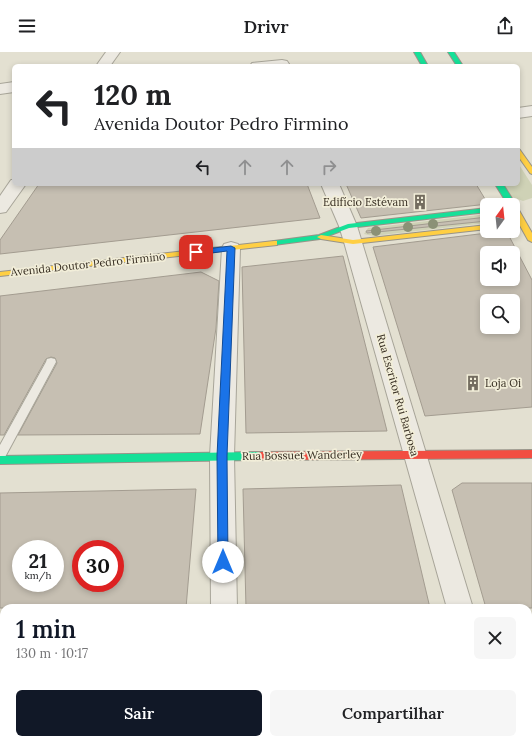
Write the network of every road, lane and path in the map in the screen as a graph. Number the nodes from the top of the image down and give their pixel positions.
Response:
1 (114, 52) edge
2 (417, 52) edge
3 (450, 52) edge
4 (280, 61) edge
5 (105, 64) edge
6 (266, 64) edge
7 (425, 64) edge
8 (459, 64) edge
9 (12, 87) edge
10 (0, 88) edge
11 (532, 111) edge
12 (520, 113) edge
13 (520, 154) edge
14 (532, 172) edge
15 (16, 186) edge
16 (331, 186) edge
17 (500, 186) edge
18 (508, 198) edge
19 (520, 205) edge
20 (526, 205) dead end
21 (0, 208) edge
22 (480, 211) edge
23 (532, 222) edge
24 (520, 223) edge
25 (520, 226) edge
26 (480, 227) edge
27 (351, 234) junction
28 (320, 237) junction
29 (532, 240) edge
30 (231, 248) junction
31 (0, 274) edge
32 (51, 362) dead end
33 (416, 454) junction
34 (532, 454) edge
35 (0, 456) edge
36 (222, 456) junction
37 (0, 460) edge
38 (224, 604) edge
39 (459, 604) edge

1 - 5 street
2 - 7 main road
3 - 8 main road
4 - 6 street
9 - 10 street
11 - 12 street
13 - 14 main road
15 - 21 street
16 - 27 street, Rua Escritor Rui Barbosa
17 - 18 main road
19 - 20 main road
22 - 27 main road, Avenida Doutor Pedro Firmino
23 - 24 main road
25 - 29 main road
26 - 27 main road, Avenida Doutor Pedro Firmino
27 - 28 main road, Avenida Doutor Pedro Firmino
27 - 28 main road, Avenida Doutor Pedro Firmino
27 - 33 street, Rua Escritor Rui Barbosa
28 - 30 main road, Avenida Doutor Pedro Firmino
30 - 31 main road, Avenida Doutor Pedro Firmino
30 - 36 street
32 - 35 lane
33 - 34 main road, Rua Bossuet Wanderley
33 - 36 main road, Rua Bossuet Wanderley
33 - 39 street, Rua Escritor Rui Barbosa
36 - 37 main road, Rua Bossuet Wanderley
36 - 38 street

